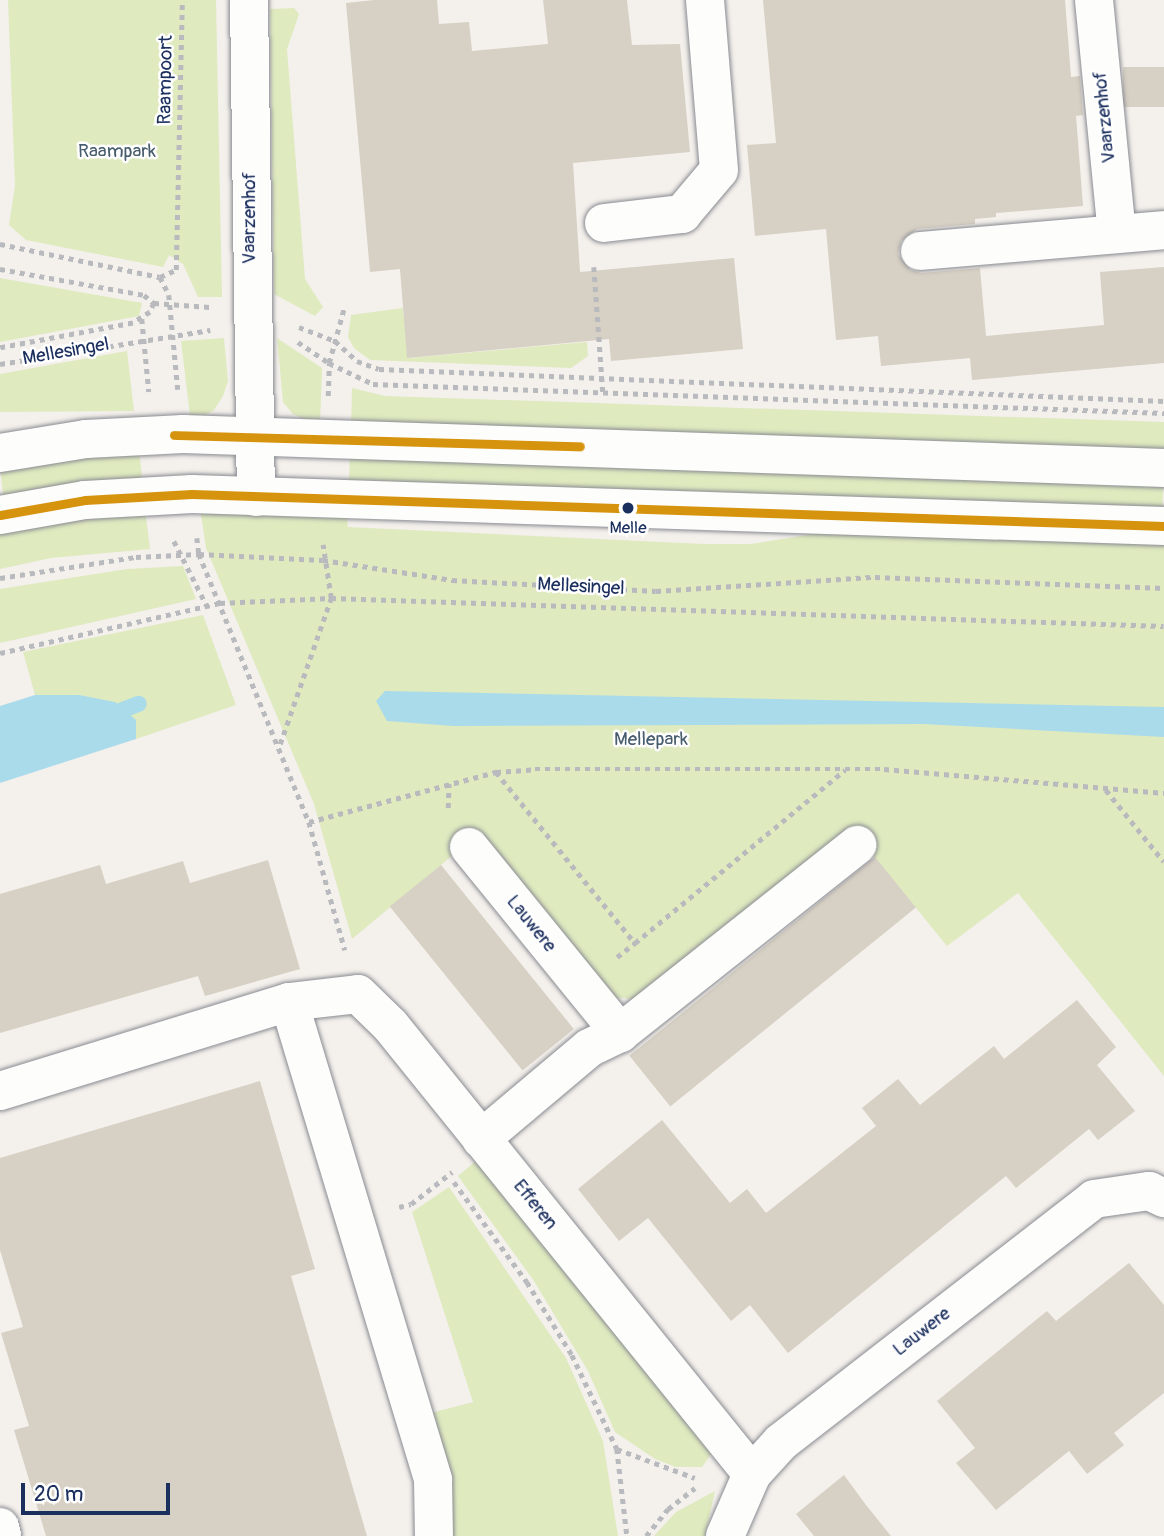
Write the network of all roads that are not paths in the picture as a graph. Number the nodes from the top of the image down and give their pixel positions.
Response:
1 (249, 0) edge
2 (705, 0) edge
3 (1094, 0) edge
4 (604, 223) road end
5 (1164, 230) edge
6 (1117, 234) junction
7 (920, 251) dead end
8 (253, 436) junction
9 (0, 453) edge
10 (1164, 468) edge
11 (256, 497) junction
12 (0, 515) edge
13 (1164, 526) edge
14 (857, 845) dead end
15 (469, 847) dead end
16 (289, 1002) junction
17 (620, 1033) junction
18 (0, 1090) edge
19 (481, 1139) junction
20 (1164, 1198) edge
21 (752, 1474) junction
22 (0, 1527) edge
23 (2, 1536) edge
24 (434, 1536) edge
25 (725, 1536) edge

1 - 8 street, Vaarzenhof
2 - 4 street
3 - 6 street, Vaarzenhof
5 - 6 street
6 - 7 street
8 - 9 street
8 - 10 street
8 - 11 street, Vaarzenhof
11 - 12 street
11 - 13 street
14 - 17 street
15 - 17 street, Lauwere
16 - 18 street
16 - 19 street, Efferen
16 - 24 street
17 - 19 street
19 - 21 street, Efferen
20 - 21 street, Lauwere
21 - 25 street, Lauwere
22 - 23 street

